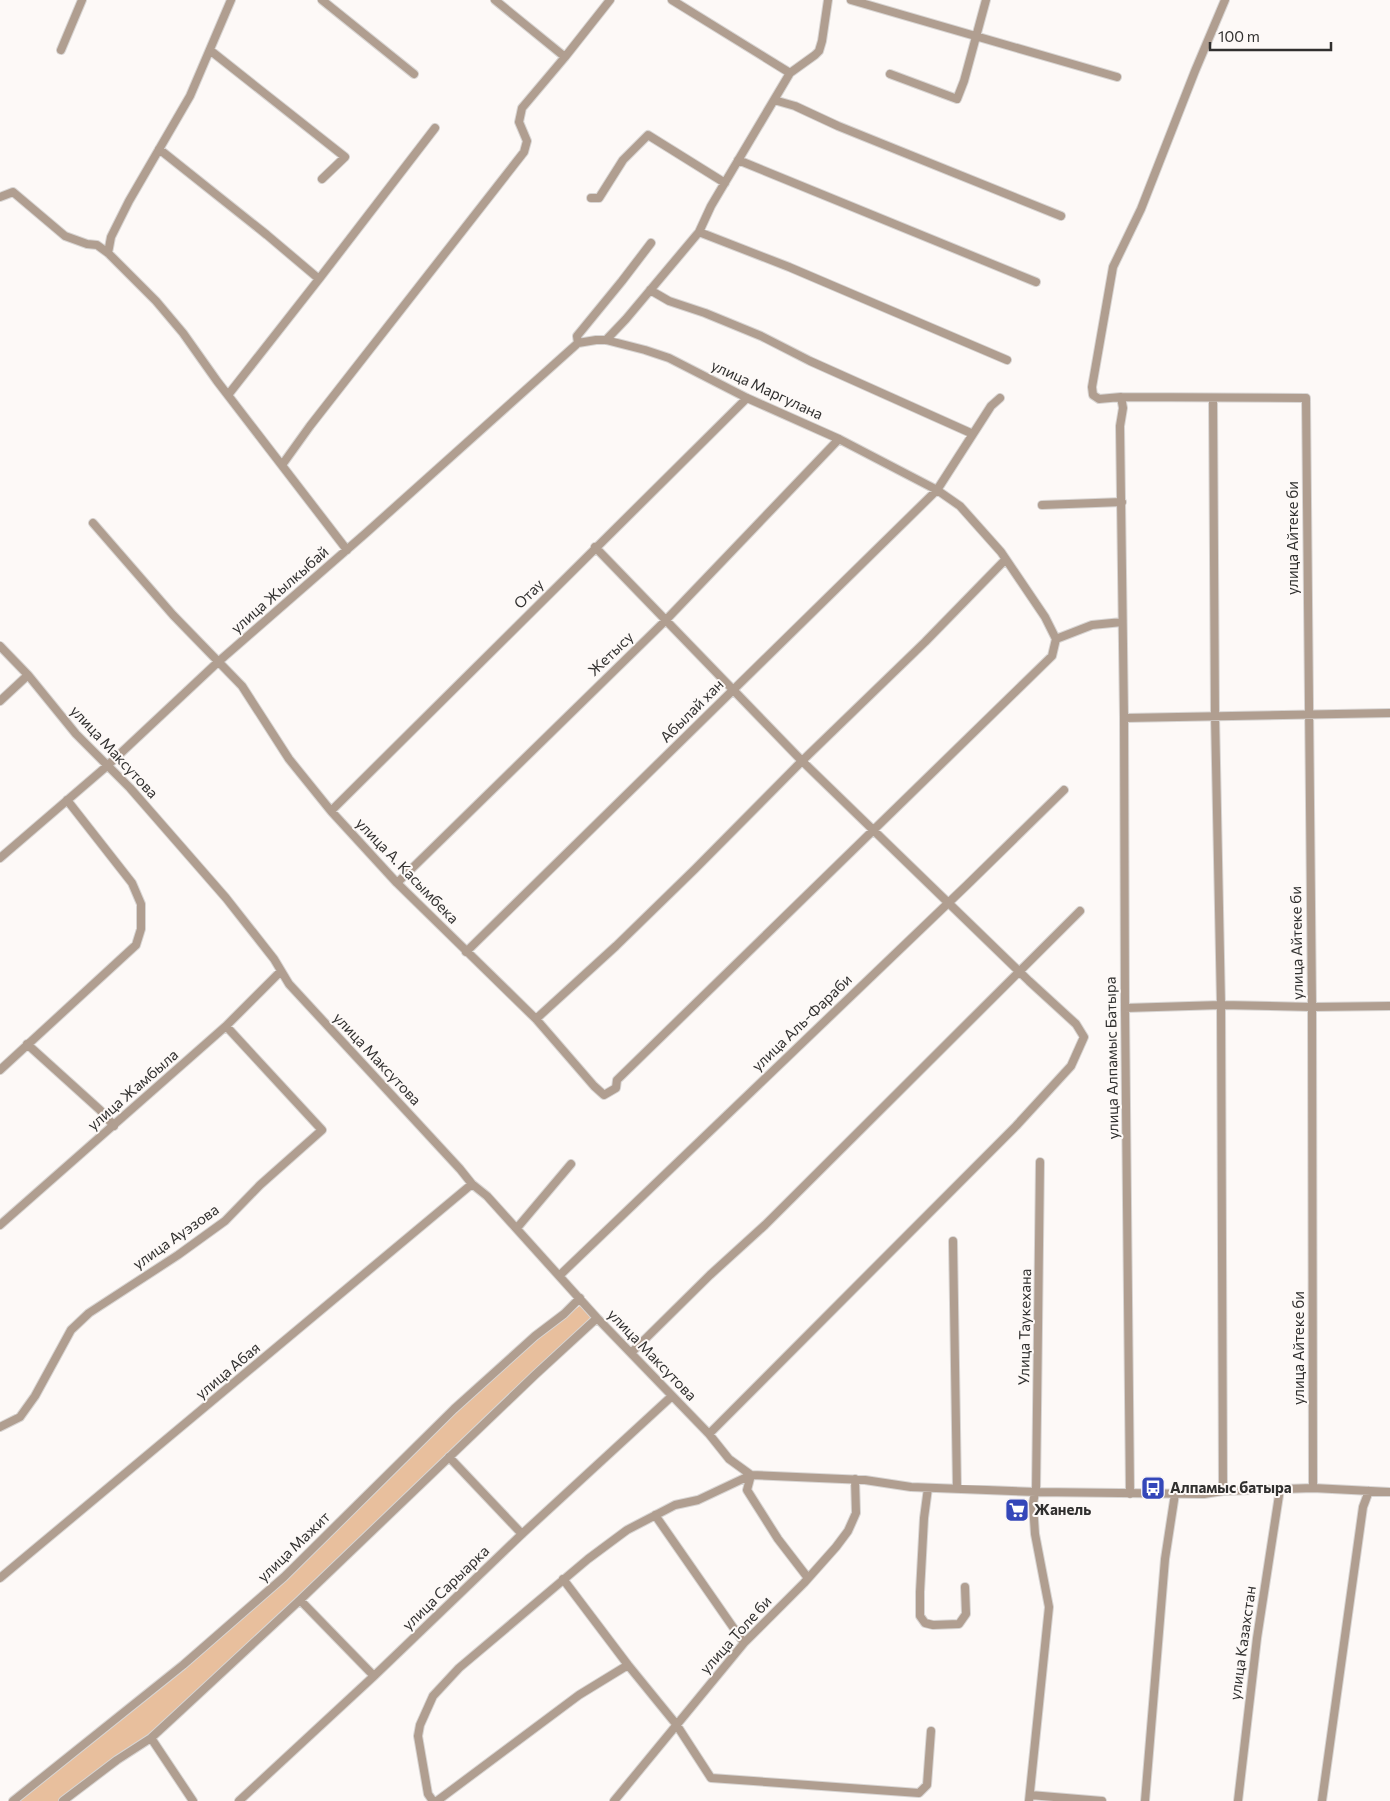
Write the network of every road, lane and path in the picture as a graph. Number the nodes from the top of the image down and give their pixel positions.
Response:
1 (82, 0) edge
2 (231, 0) edge
3 (322, 0) edge
4 (495, 0) edge
5 (610, 0) edge
6 (672, 0) edge
7 (828, 0) edge
8 (851, 0) edge
9 (986, 0) edge
10 (1225, 0) edge
11 (976, 35) junction
12 (61, 50) dead end
13 (211, 51) junction
14 (565, 57) junction
15 (790, 72) junction
16 (414, 74) dead end
17 (890, 74) dead end
18 (1116, 77) dead end
19 (774, 100) junction
20 (435, 128) dead end
21 (159, 149) junction
22 (738, 160) junction
23 (322, 180) dead end
24 (725, 183) junction
25 (0, 197) edge
26 (591, 198) dead end
27 (1061, 216) dead end
28 (699, 232) junction
29 (651, 242) dead end
30 (108, 253) junction
31 (319, 279) junction
32 (1036, 282) dead end
33 (650, 290) junction
34 (606, 340) junction
35 (578, 343) junction
36 (1007, 360) dead end
37 (228, 395) junction
38 (1121, 397) junction
39 (747, 398) junction
40 (1000, 398) dead end
41 (1213, 398) junction
42 (973, 434) junction
43 (839, 439) junction
44 (282, 465) junction
45 (937, 490) junction
46 (1122, 502) junction
47 (1042, 505) dead end
48 (93, 523) dead end
49 (595, 547) junction
50 (347, 550) junction
51 (1005, 560) junction
52 (664, 620) junction
53 (1122, 622) junction
54 (1056, 639) junction
55 (0, 646) edge
56 (218, 662) junction
57 (28, 676) junction
58 (733, 689) junction
59 (0, 701) edge
60 (1390, 713) edge
61 (1308, 714) junction
62 (1215, 715) junction
63 (1124, 718) junction
64 (802, 761) junction
65 (107, 766) junction
66 (1064, 790) dead end
67 (67, 800) junction
68 (331, 811) junction
69 (874, 831) junction
70 (0, 858) edge
71 (397, 883) junction
72 (948, 902) junction
73 (1080, 911) dead end
74 (466, 952) junction
75 (1020, 971) junction
76 (281, 972) junction
77 (1221, 1005) junction
78 (1390, 1006) edge
79 (1312, 1007) junction
80 (1125, 1008) junction
81 (536, 1019) junction
82 (226, 1026) junction
83 (27, 1044) junction
84 (0, 1070) edge
85 (114, 1126) junction
86 (1040, 1162) dead end
87 (571, 1164) dead end
88 (472, 1184) junction
89 (0, 1225) edge
90 (517, 1228) junction
91 (953, 1241) dead end
92 (560, 1275) junction
93 (580, 1298) junction
94 (597, 1318) junction
95 (632, 1352) junction
96 (672, 1396) junction
97 (0, 1427) edge
98 (709, 1434) junction
99 (449, 1457) junction
100 (751, 1475) junction
101 (855, 1480) junction
102 (928, 1488) junction
103 (1313, 1488) junction
104 (957, 1489) junction
105 (1280, 1489) junction
106 (1223, 1491) junction
107 (1369, 1491) junction
108 (1036, 1492) junction
109 (1390, 1492) edge
110 (1130, 1494) junction
111 (1175, 1494) junction
112 (655, 1515) junction
113 (522, 1534) junction
114 (2, 1575) edge
115 (808, 1578) junction
116 (563, 1579) junction
117 (965, 1587) dead end
118 (300, 1600) junction
119 (744, 1643) junction
120 (628, 1666) junction
121 (374, 1676) junction
122 (676, 1724) junction
123 (930, 1731) dead end
124 (150, 1738) junction
125 (897, 1797) edge
126 (1030, 1798) edge
127 (13, 1801) edge
128 (63, 1801) edge
129 (193, 1801) edge
130 (239, 1801) edge
131 (435, 1801) edge
132 (614, 1801) edge
133 (1102, 1801) edge
134 (1145, 1801) edge
135 (1238, 1801) edge
136 (1322, 1801) edge

1 - 12 street
2 - 13 street
3 - 16 street
4 - 14 street
5 - 14 street
6 - 15 street
7 - 15 street
8 - 11 street
9 - 11 street
10 - 38 street
11 - 17 street
11 - 18 street
13 - 21 street
13 - 23 street
14 - 44 street
15 - 19 street
19 - 22 street
19 - 27 street
20 - 31 street
21 - 30 street
21 - 31 street
22 - 24 street
22 - 32 street
24 - 26 street
24 - 28 street
25 - 30 street
28 - 33 street
28 - 36 street
29 - 35 street
30 - 37 street
31 - 37 street
33 - 34 street
33 - 42 street
34 - 35 street, улица Маргулана
34 - 39 street, улица Маргулана
35 - 50 street, улица Жылкыбай
37 - 44 street
38 - 41 street
38 - 46 street, улица Алпамыс Батыра
39 - 43 street, улица Маргулана
39 - 49 street, Отау
40 - 42 street, Абылай хан
41 - 61 street, улица Айтеке би
41 - 62 street
42 - 45 street, Абылай хан
43 - 45 street, улица Маргулана
43 - 52 street, Жетысу
44 - 50 street
45 - 51 street, улица Маргулана
45 - 58 street, Абылай хан
46 - 47 street
46 - 53 street, улица Алпамыс Батыра
48 - 56 street, улица А. Касымбека
49 - 52 street
49 - 68 street, Отау
50 - 56 street, улица Жылкыбай
51 - 54 street, улица Маргулана
51 - 64 street
52 - 58 street
52 - 71 street, Жетысу
53 - 54 street
53 - 63 street, улица Алпамыс Батыра
54 - 69 street
55 - 57 street, улица Максутова
56 - 65 street, улица Жылкыбай
56 - 68 street, улица А. Касымбека
57 - 59 street
57 - 65 street, улица Максутова
58 - 64 street
58 - 74 street, Абылай хан
60 - 61 street
61 - 62 street
61 - 79 street, улица Айтеке би
62 - 63 street
62 - 77 street
63 - 80 street, улица Алпамыс Батыра
64 - 69 street
64 - 81 street
65 - 67 street, улица Жылкыбай
65 - 76 street, улица Максутова
66 - 72 street, улица Аль-Фараби
67 - 70 street, улица Жылкыбай
67 - 83 street
68 - 71 street, улица А. Касымбека
69 - 72 street
69 - 81 street, улица А. Касымбека
71 - 74 street, улица А. Касымбека
72 - 75 street
72 - 92 street, улица Аль-Фараби
73 - 75 street
74 - 81 street, улица А. Касымбека
75 - 95 street
75 - 98 street
76 - 82 street, улица Жамбыла
76 - 88 street, улица Максутова
77 - 79 street
77 - 80 street
77 - 106 street
78 - 79 street
79 - 103 street, улица Айтеке би
80 - 110 street, улица Алпамыс Батыра
82 - 85 street, улица Жамбыла
82 - 97 street, улица Ауэзова
83 - 84 street
83 - 85 street
85 - 89 street, улица Жамбыла
86 - 108 street, Улица Таукехана
87 - 90 street
88 - 90 street, улица Максутова
88 - 114 street, улица Абая
90 - 92 street, улица Максутова
91 - 104 street
92 - 93 street, улица Максутова
93 - 94 street, улица Максутова
93 - 127 street, улица Мажит
94 - 95 street, улица Максутова
94 - 99 street
95 - 96 street, улица Максутова
96 - 98 street, улица Максутова
96 - 113 street, улица Сарыарка
98 - 100 street, улица Максутова
99 - 113 street
99 - 118 street
100 - 101 street
100 - 112 street
100 - 115 street
101 - 102 street
101 - 115 street, улица Толе би
102 - 104 street
102 - 117 street
103 - 105 street
103 - 107 street
104 - 108 street
105 - 106 street
105 - 135 street, улица Казахстан
106 - 111 street
107 - 109 street
107 - 136 street
108 - 110 street
108 - 126 street, Улица Таукехана
110 - 111 street
111 - 134 street
112 - 116 street
112 - 119 street
113 - 121 street, улица Сарыарка
115 - 119 street, улица Толе би
116 - 120 street
116 - 131 street
118 - 121 street
118 - 124 street
119 - 122 street, улица Толе би
120 - 122 street
120 - 131 street
121 - 130 street, улица Сарыарка
122 - 125 street
122 - 132 street, улица Толе би
123 - 125 street
124 - 128 street
124 - 129 street
126 - 133 street

